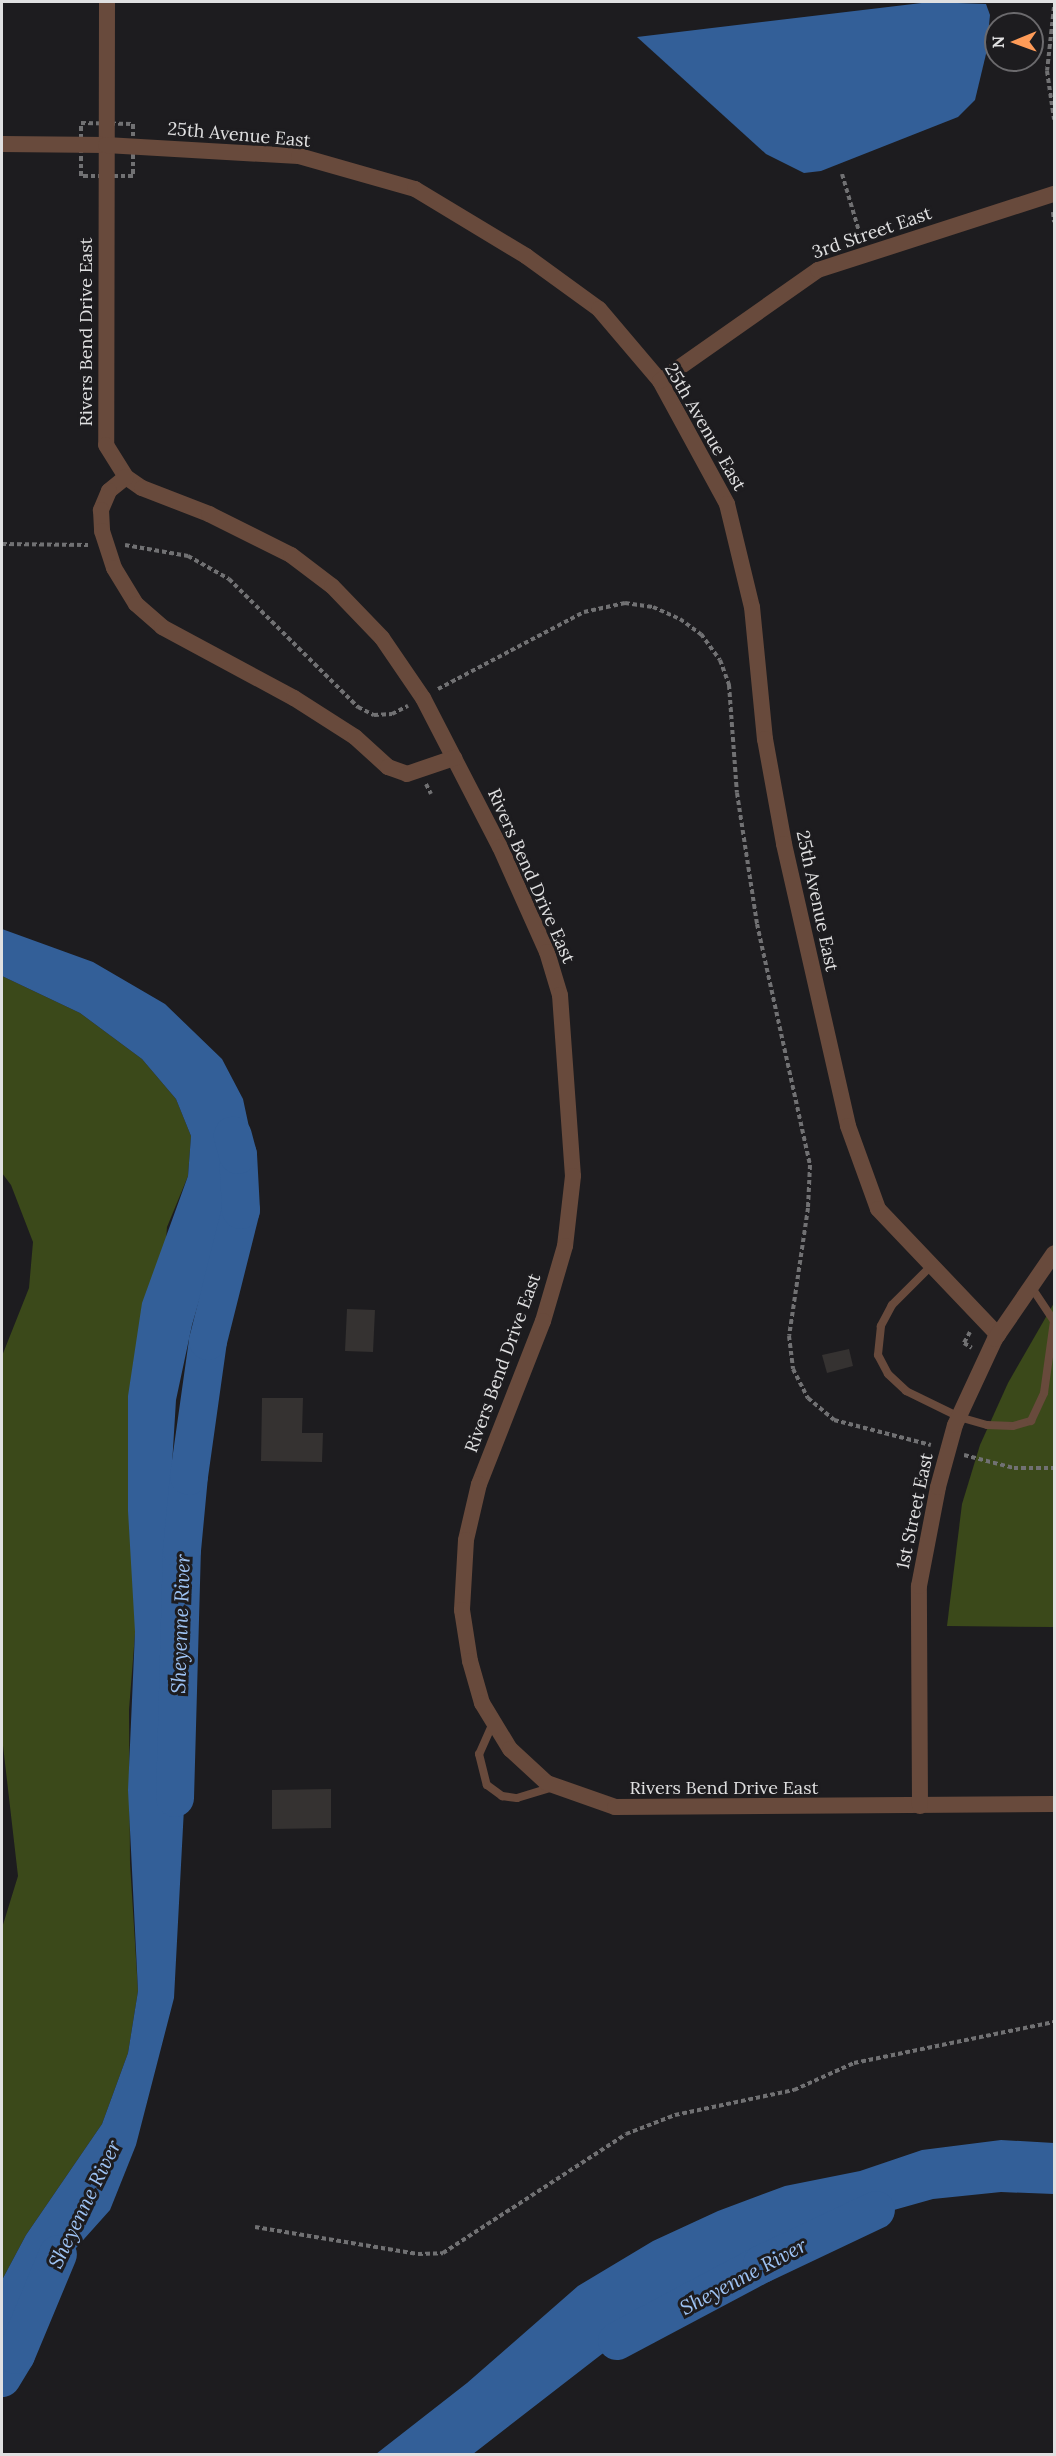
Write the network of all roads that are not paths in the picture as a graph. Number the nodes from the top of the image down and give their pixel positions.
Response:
1 (107, 2) edge
2 (2, 144) edge
3 (106, 145) junction
4 (1054, 194) edge
5 (660, 381) junction
6 (126, 477) junction
7 (454, 758) junction
8 (1054, 1253) edge
9 (930, 1267) junction
10 (1030, 1284) junction
11 (998, 1335) junction
12 (959, 1417) junction
13 (494, 1722) junction
14 (555, 1787) junction
15 (1054, 1804) edge
16 (921, 1806) junction

1 - 3 street, Rivers Bend Drive East
2 - 3 street, 25th Avenue East
3 - 5 street, 25th Avenue East
3 - 6 street, Rivers Bend Drive East
4 - 5 street, 3rd Street East
5 - 9 street, 25th Avenue East
6 - 7 street, Rivers Bend Drive East
6 - 7 street
7 - 13 street, Rivers Bend Drive East
8 - 10 street, 1st Street East
9 - 11 street, 25th Avenue East
9 - 12 lane
10 - 11 street, 1st Street East
10 - 12 lane
11 - 12 street, 1st Street East
12 - 16 street, 1st Street East
13 - 14 street, Rivers Bend Drive East
13 - 14 lane
14 - 16 street, Rivers Bend Drive East
15 - 16 street, Rivers Bend Drive East

